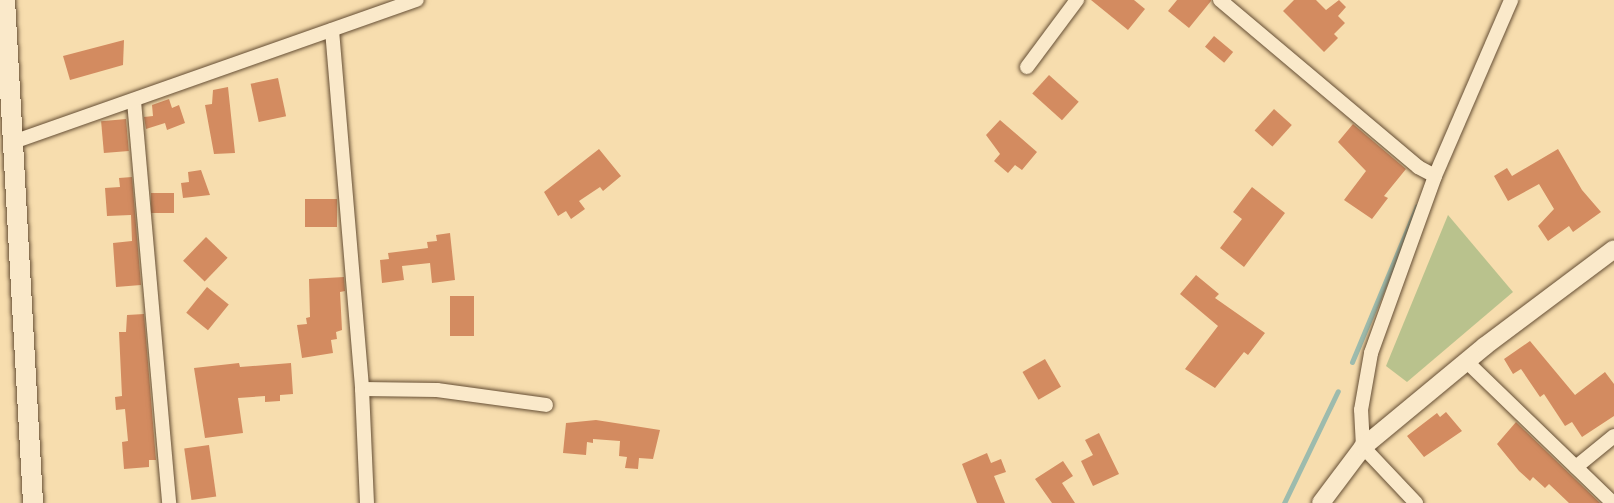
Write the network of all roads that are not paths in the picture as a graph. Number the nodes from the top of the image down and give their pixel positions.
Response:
1 (5, 0) edge
2 (417, 0) edge
3 (1077, 0) edge
4 (1220, 0) edge
5 (1511, 0) edge
6 (332, 30) junction
7 (1027, 67) dead end
8 (134, 101) junction
9 (13, 142) junction
10 (7, 168) edge
11 (1435, 176) junction
12 (1614, 249) edge
13 (1466, 361) junction
14 (362, 389) junction
15 (546, 405) dead end
16 (1614, 436) edge
17 (1363, 447) junction
18 (1576, 467) junction
19 (33, 503) edge
20 (169, 503) edge
21 (367, 503) edge
22 (1321, 503) edge
23 (1416, 503) edge
24 (1613, 503) edge

1 - 9 main road
2 - 6 street
3 - 7 street
4 - 11 street
5 - 11 street
6 - 8 street
6 - 14 street
8 - 9 street
8 - 20 street
9 - 10 main road
10 - 19 main road
11 - 17 street
12 - 13 street
13 - 17 street
13 - 18 street
14 - 15 street
14 - 21 street
16 - 18 street
17 - 22 street
17 - 23 street
18 - 24 street

